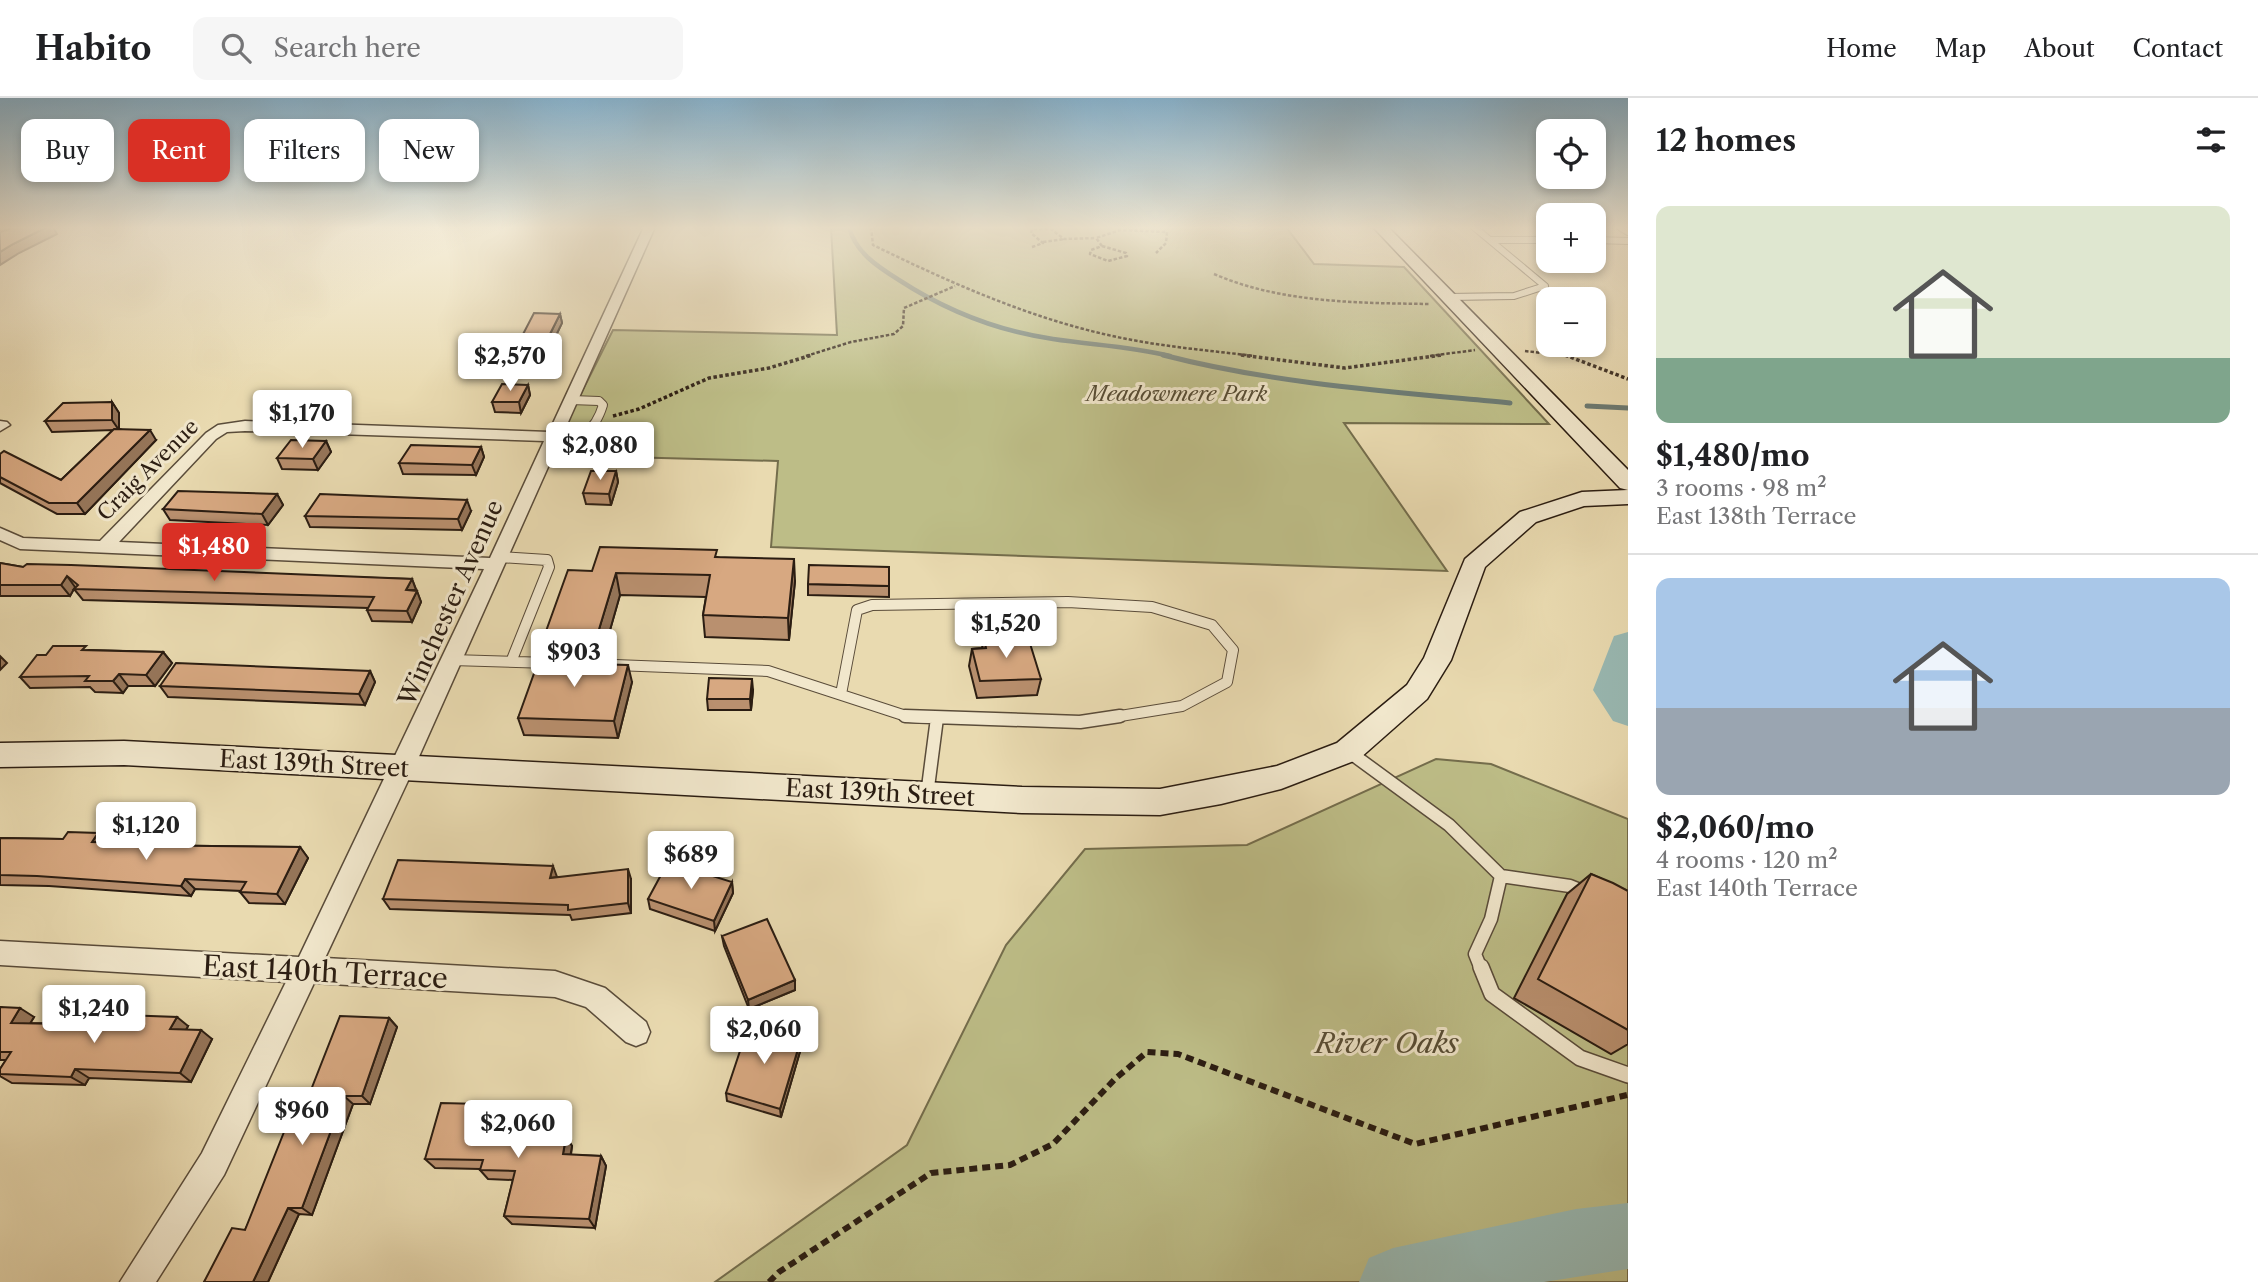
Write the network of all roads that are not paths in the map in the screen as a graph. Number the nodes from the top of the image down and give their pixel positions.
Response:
1 (625, 282) edge
2 (1428, 282) edge
3 (1541, 282) edge
4 (1443, 300) junction
5 (571, 400) junction
6 (553, 439) junction
7 (1628, 483) edge
8 (1628, 497) edge
9 (0, 533) edge
10 (106, 545) junction
11 (496, 561) junction
12 (452, 660) junction
13 (511, 662) junction
14 (565, 664) edge
15 (606, 665) edge
16 (841, 694) junction
17 (937, 718) junction
18 (1348, 751) junction
19 (0, 755) edge
20 (402, 770) junction
21 (927, 795) junction
22 (1501, 876) junction
23 (1593, 895) edge
24 (0, 953) edge
25 (306, 971) junction
26 (636, 1032) dead end
27 (1628, 1075) edge
28 (138, 1282) edge

1 - 5 street, Winchester Avenue
2 - 4 street
3 - 4 lane
4 - 7 street
5 - 6 street, Winchester Avenue
5 - 6 lane
6 - 10 street, Craig Avenue
6 - 11 street, Winchester Avenue
8 - 18 street, East 139th Street
9 - 10 street
10 - 11 street
11 - 12 street, Winchester Avenue
11 - 13 lane
12 - 13 lane
12 - 20 street, Winchester Avenue
13 - 14 lane
15 - 16 lane
16 - 17 lane
16 - 17 lane
17 - 21 lane
18 - 21 street, East 139th Street
18 - 22 lane
19 - 20 street, East 139th Street
20 - 21 street, East 139th Street
20 - 25 street, Winchester Avenue
22 - 23 lane
22 - 27 lane
24 - 25 street, East 140th Terrace
25 - 26 street, East 140th Terrace
25 - 28 street, Winchester Avenue

